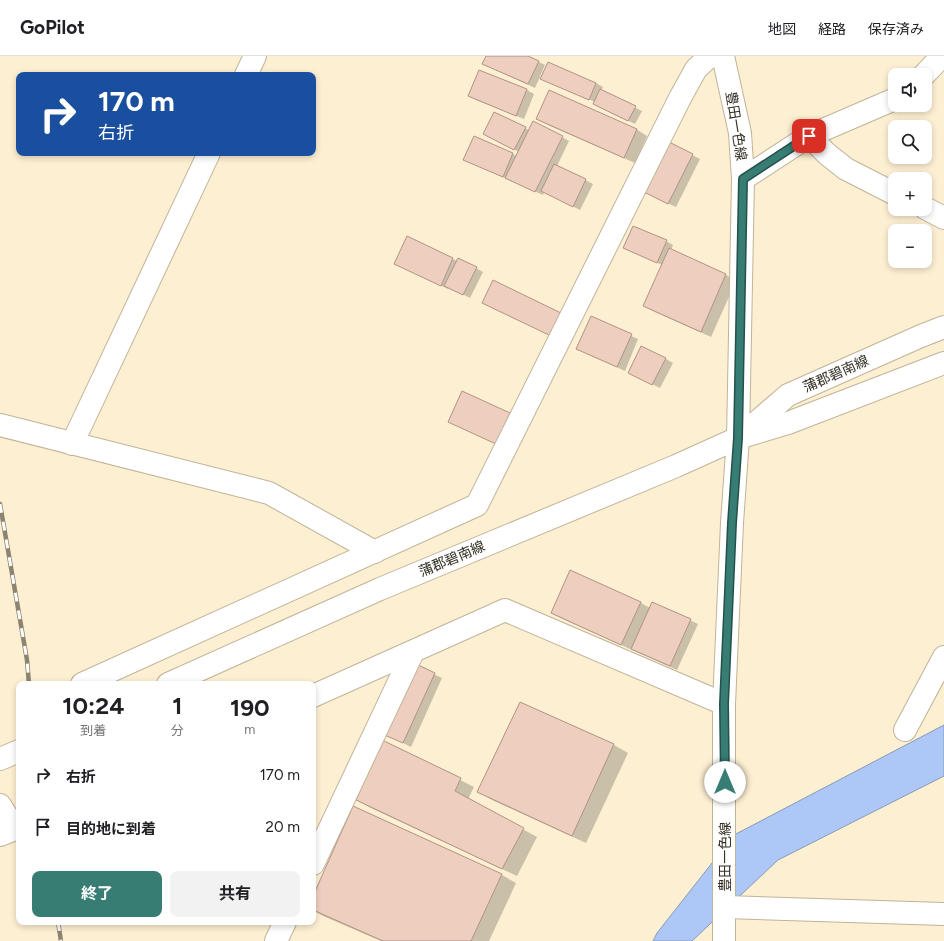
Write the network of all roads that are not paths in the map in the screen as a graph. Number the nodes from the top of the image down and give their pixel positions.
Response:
1 (255, 56) edge
2 (710, 56) edge
3 (722, 56) edge
4 (942, 56) edge
5 (931, 68) edge
6 (247, 72) edge
7 (888, 102) edge
8 (809, 136) junction
9 (208, 156) edge
10 (743, 179) junction
11 (888, 190) edge
12 (932, 212) edge
13 (944, 218) edge
14 (944, 327) edge
15 (944, 363) edge
16 (0, 425) edge
17 (738, 438) junction
18 (72, 444) junction
19 (375, 552) junction
20 (413, 652) junction
21 (944, 657) edge
22 (89, 681) edge
23 (175, 681) edge
24 (316, 695) edge
25 (724, 704) junction
26 (905, 730) dead end
27 (16, 752) edge
28 (0, 759) edge
29 (0, 805) edge
30 (0, 835) edge
31 (316, 858) edge
32 (725, 907) junction
33 (944, 914) edge
34 (284, 925) edge
35 (276, 941) edge
36 (724, 941) edge

1 - 6 street
2 - 19 street
3 - 10 street, 豊田一色線
4 - 5 street
7 - 8 street
8 - 10 street
8 - 11 street
9 - 18 street
10 - 17 street, 豊田一色線
12 - 13 street
14 - 17 street, 蒲郡碧南線
15 - 17 street, 蒲郡碧南線
16 - 18 street
17 - 23 street, 蒲郡碧南線
17 - 25 street, 豊田一色線
18 - 19 street
19 - 22 street
20 - 24 street
20 - 25 street
20 - 31 street
21 - 26 street
25 - 32 street, 豊田一色線
27 - 28 street
29 - 30 street
32 - 33 street
32 - 36 street, 豊田一色線
34 - 35 street

